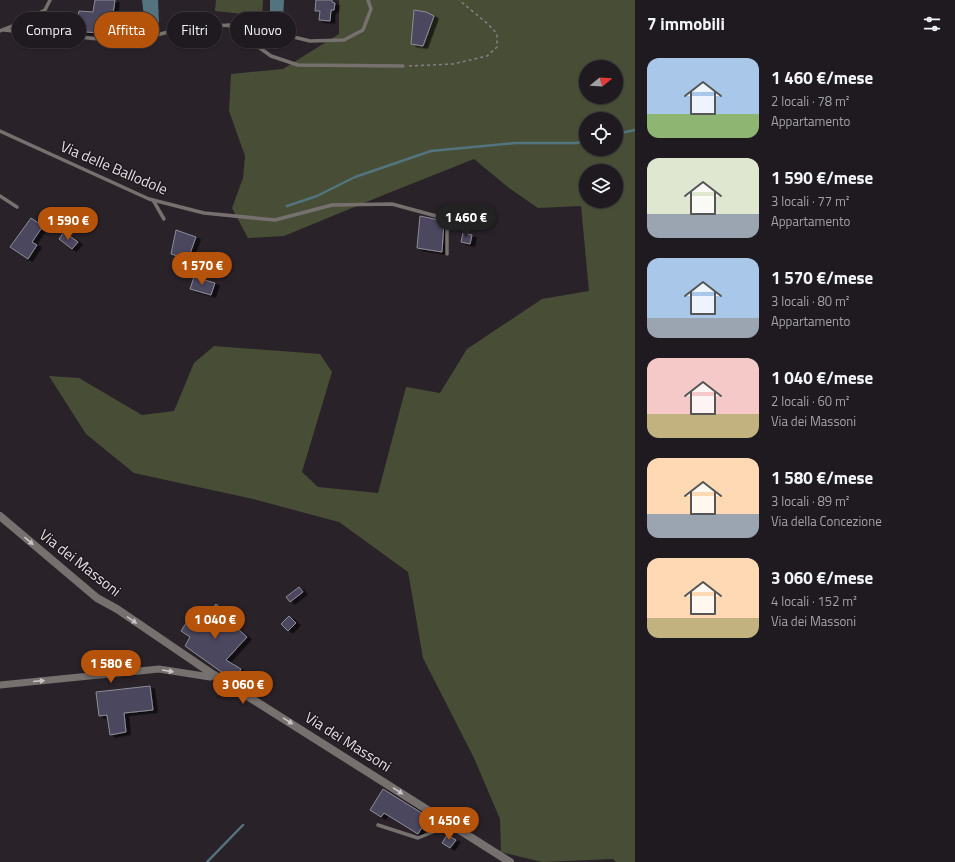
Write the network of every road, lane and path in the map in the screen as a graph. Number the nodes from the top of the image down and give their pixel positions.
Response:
1 (50, 0) edge
2 (368, 0) edge
3 (459, 0) edge
4 (228, 25) junction
5 (2, 31) edge
6 (403, 66) joint
7 (0, 131) edge
8 (0, 196) edge
9 (153, 200) junction
10 (17, 207) dead end
11 (164, 219) dead end
12 (447, 254) dead end
13 (0, 516) edge
14 (214, 675) junction
15 (0, 685) edge
16 (442, 818) junction
17 (378, 825) dead end
18 (510, 862) edge

1 - 5 lane
2 - 4 lane
3 - 6 path
4 - 5 lane
4 - 6 lane
7 - 9 lane, Via delle Ballodole
8 - 10 lane
9 - 11 lane
9 - 12 lane, Via delle Ballodole
13 -> 14 street, Via dei Massoni
15 -> 14 street
14 -> 16 street, Via dei Massoni
16 - 17 lane
16 - 18 street, Via dei Massoni

